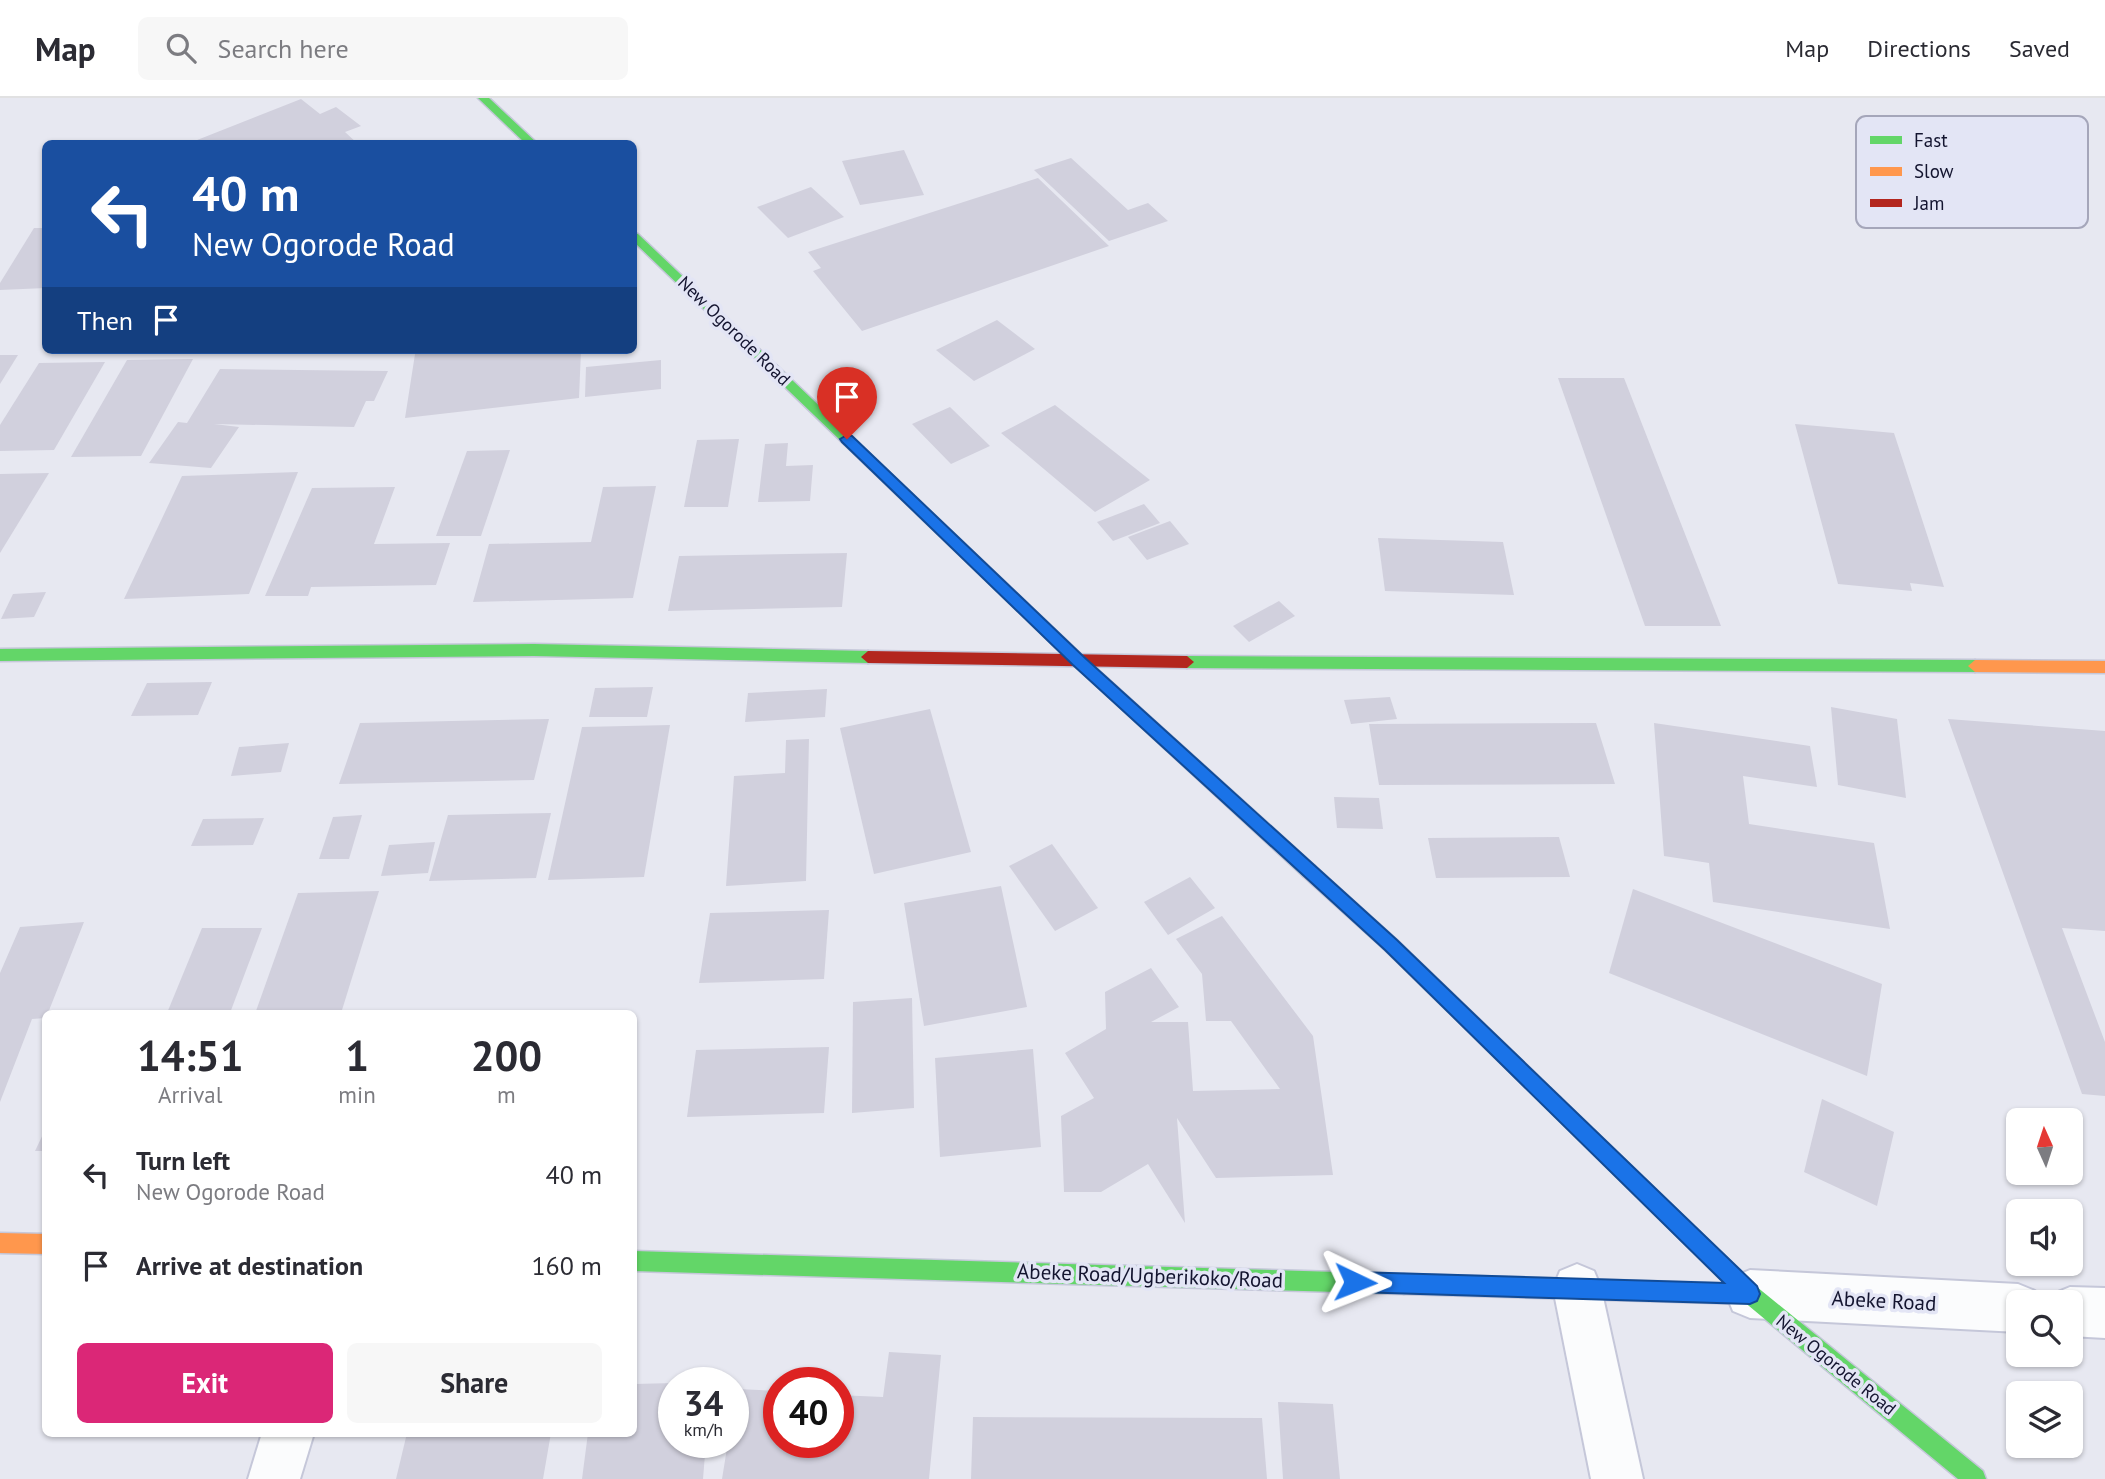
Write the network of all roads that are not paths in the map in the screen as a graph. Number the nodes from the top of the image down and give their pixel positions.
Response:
1 (483, 98) edge
2 (529, 140) edge
3 (637, 239) edge
4 (0, 655) edge
5 (1079, 661) junction
6 (2105, 667) edge
7 (0, 1243) edge
8 (42, 1244) edge
9 (637, 1261) edge
10 (1577, 1288) junction
11 (1750, 1294) junction
12 (2006, 1307) edge
13 (2083, 1311) edge
14 (2105, 1312) edge
15 (287, 1437) edge
16 (274, 1479) edge
17 (1617, 1479) edge
18 (1975, 1479) edge

1 - 2 street
3 - 5 street, New Ogorode Road
4 - 5 street
5 - 6 street
5 - 11 street, New Ogorode Road
7 - 8 street
9 - 10 street, Abeke Road/Ugberikoko/Road
10 - 11 street, Abeke Road/Ugberikoko/Road
10 - 17 street
11 - 12 street, Abeke Road
11 - 18 street, New Ogorode Road
13 - 14 street
15 - 16 street

